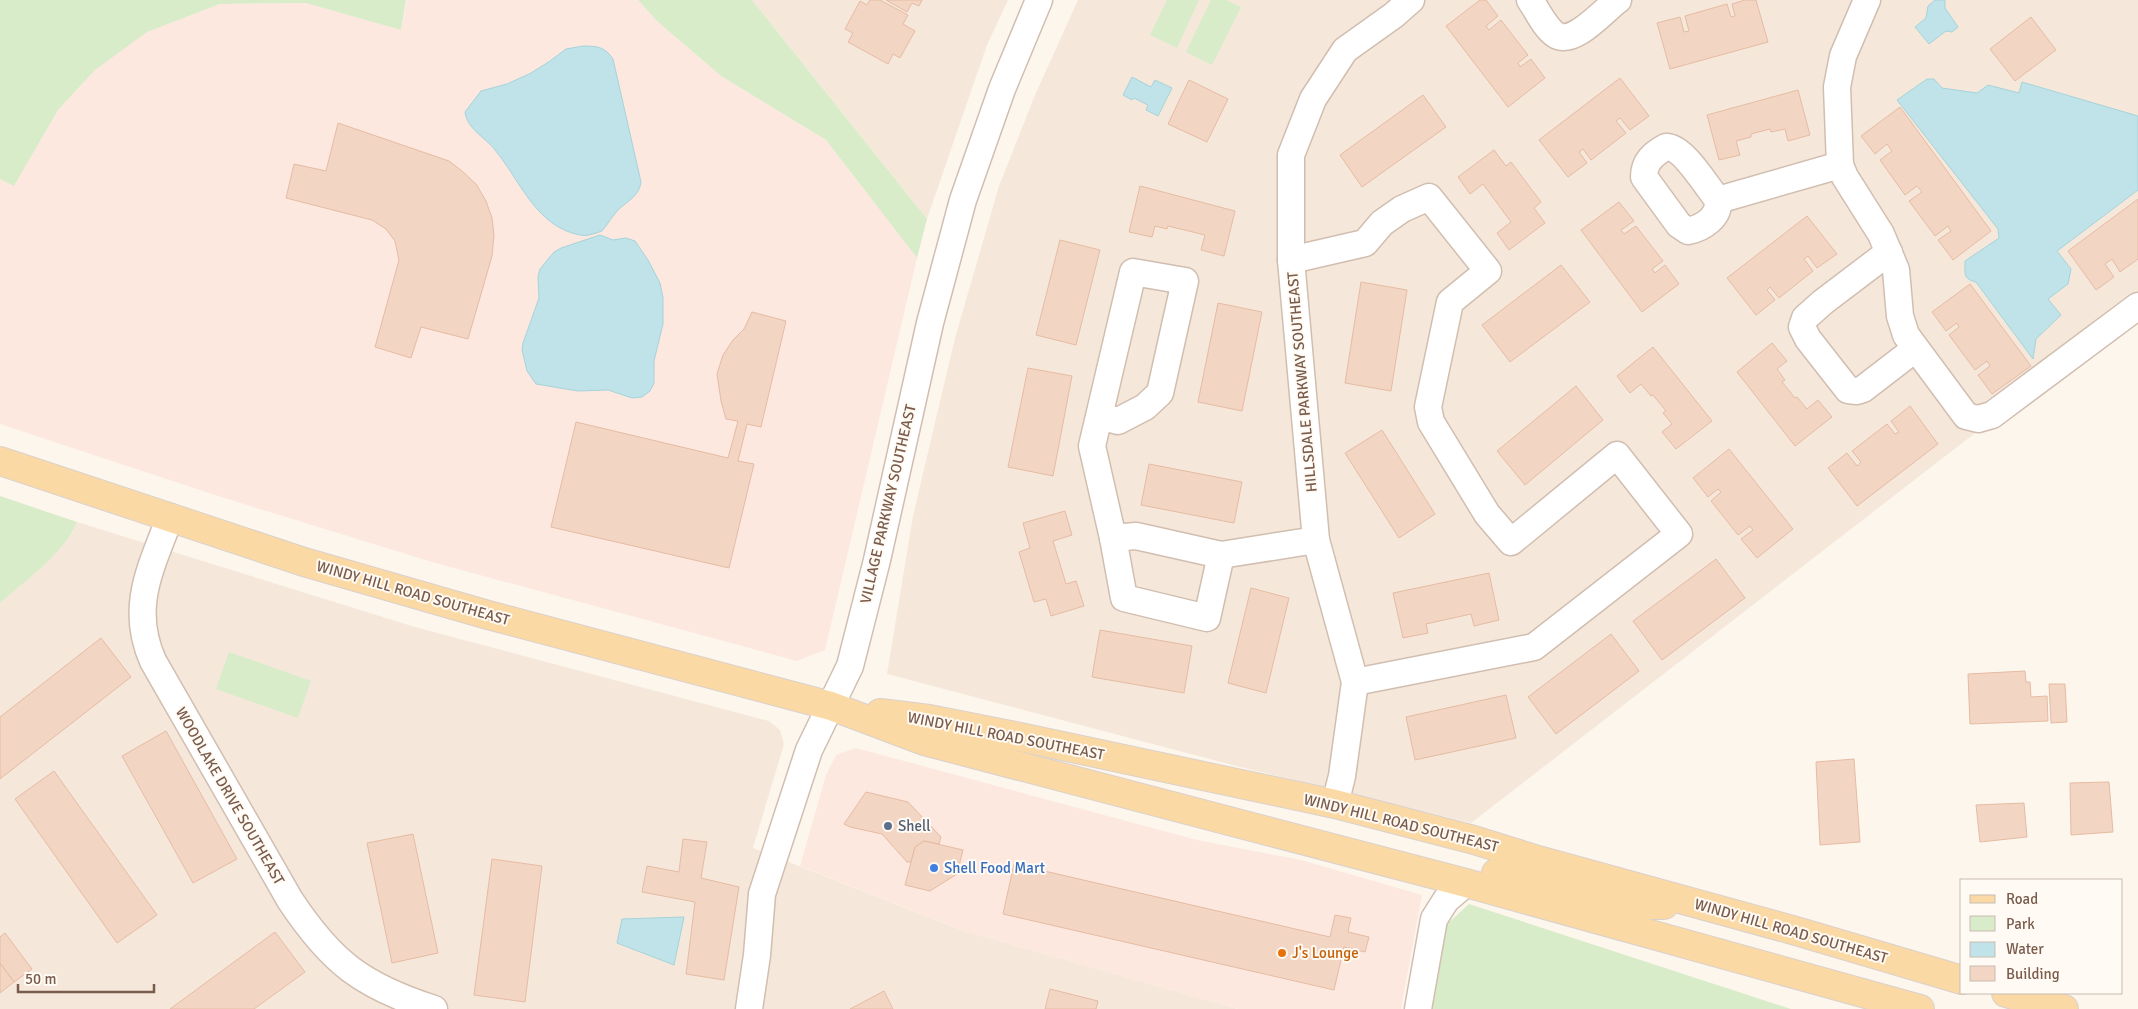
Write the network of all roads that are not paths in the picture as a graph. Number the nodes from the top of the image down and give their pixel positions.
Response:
1 (1039, 0) edge
2 (1411, 0) edge
3 (1530, 0) edge
4 (1618, 0) edge
5 (1868, 0) edge
6 (1840, 165) junction
7 (1718, 200) dead end
8 (1889, 252) junction
9 (1291, 260) junction
10 (2138, 306) edge
11 (1915, 349) junction
12 (1099, 416) junction
13 (0, 461) edge
14 (170, 517) junction
15 (1113, 538) junction
16 (1316, 540) junction
17 (1221, 556) junction
18 (1355, 682) junction
19 (831, 706) junction
20 (1335, 804) junction
21 (1466, 883) junction
22 (1698, 904) junction
23 (1960, 979) edge
24 (2010, 994) edge
25 (434, 1009) edge
26 (749, 1009) edge
27 (1418, 1009) edge
28 (1920, 1009) edge
29 (2064, 1009) edge

1 - 19 street, VILLAGE PARKWAY SOUTHEAST
2 - 9 street, HILLSDALE PARKWAY SOUTHEAST
3 - 4 street
5 - 6 street
6 - 7 street
6 - 8 street
8 - 11 street
8 - 11 street
9 - 16 street, HILLSDALE PARKWAY SOUTHEAST
9 - 18 street
10 - 11 street
12 - 12 street
12 - 15 street
13 - 14 main road, WINDY HILL ROAD SOUTHEAST
14 - 19 main road, WINDY HILL ROAD SOUTHEAST
14 - 25 street, WOODLAKE DRIVE SOUTHEAST
15 - 17 street
15 - 17 street
16 - 17 street
16 - 18 street, HILLSDALE PARKWAY SOUTHEAST
18 - 20 street, HILLSDALE PARKWAY SOUTHEAST
19 - 20 main road, WINDY HILL ROAD SOUTHEAST
19 - 21 main road, WINDY HILL ROAD SOUTHEAST
19 - 26 street, VILLAGE PARKWAY SOUTHEAST
20 - 22 main road, WINDY HILL ROAD SOUTHEAST
21 - 22 main road
21 - 27 street
21 - 28 main road, WINDY HILL ROAD SOUTHEAST
22 - 23 main road, WINDY HILL ROAD SOUTHEAST
24 - 29 main road

